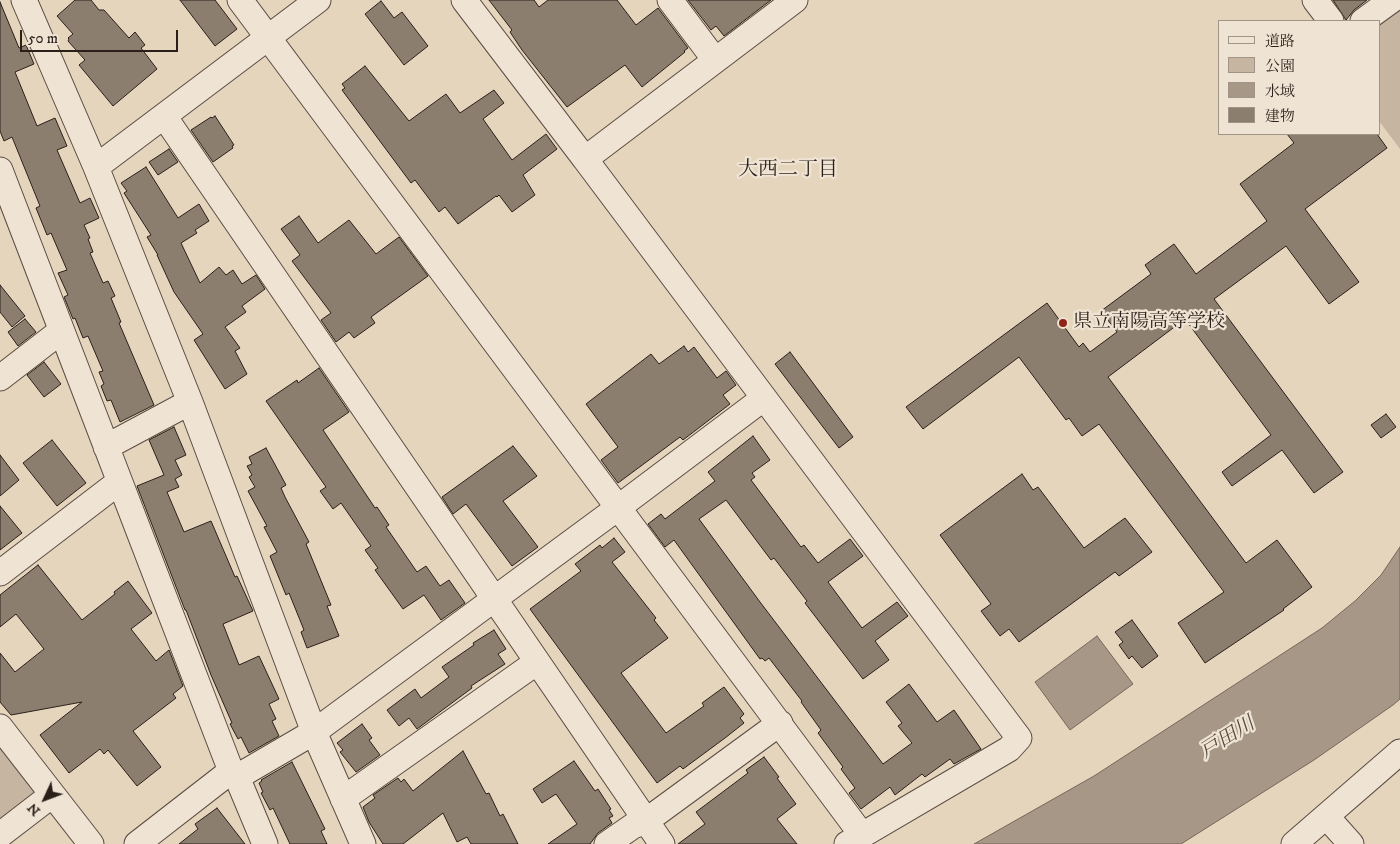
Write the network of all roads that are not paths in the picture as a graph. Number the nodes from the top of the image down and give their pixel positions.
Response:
1 (24, 0) edge
2 (240, 0) edge
3 (318, 0) edge
4 (464, 0) edge
5 (670, 0) edge
6 (795, 0) edge
7 (1315, 0) edge
8 (1392, 0) edge
9 (1330, 20) edge
10 (1364, 20) edge
11 (268, 38) junction
12 (715, 60) junction
13 (164, 116) junction
14 (585, 159) junction
15 (96, 167) junction
16 (0, 170) edge
17 (61, 331) junction
18 (0, 378) edge
19 (764, 398) junction
20 (190, 402) junction
21 (106, 447) junction
22 (119, 482) junction
23 (619, 507) junction
24 (0, 573) edge
25 (494, 600) junction
26 (537, 662) junction
27 (780, 723) junction
28 (0, 727) edge
29 (314, 732) junction
30 (1400, 752) edge
31 (234, 774) junction
32 (52, 795) junction
33 (343, 800) junction
34 (1326, 816) junction
35 (646, 821) junction
36 (0, 835) edge
37 (855, 840) edge
38 (91, 844) edge
39 (137, 844) edge
40 (265, 844) edge
41 (363, 844) edge
42 (607, 844) edge
43 (662, 844) edge
44 (1294, 844) edge
45 (1351, 844) edge

1 - 15 street
2 - 11 street
3 - 11 street
4 - 14 street
5 - 12 street
6 - 12 street
7 - 9 street
8 - 10 street
11 - 13 street
11 - 23 street
12 - 14 street
13 - 15 street
13 - 25 street
14 - 19 street
15 - 20 street
16 - 17 street
17 - 18 street
17 - 21 street
19 - 23 street
19 - 37 street
20 - 21 street
20 - 29 street
21 - 22 street
22 - 24 street
22 - 31 street
23 - 25 street
23 - 27 street
25 - 26 street
25 - 29 street
26 - 33 street
26 - 35 street
27 - 35 street
27 - 37 street
28 - 32 street
29 - 31 street
29 - 33 street
30 - 34 street
31 - 39 street
31 - 40 street
32 - 36 street
32 - 38 street
33 - 41 street
34 - 44 street
34 - 45 street
35 - 42 street
35 - 43 street

